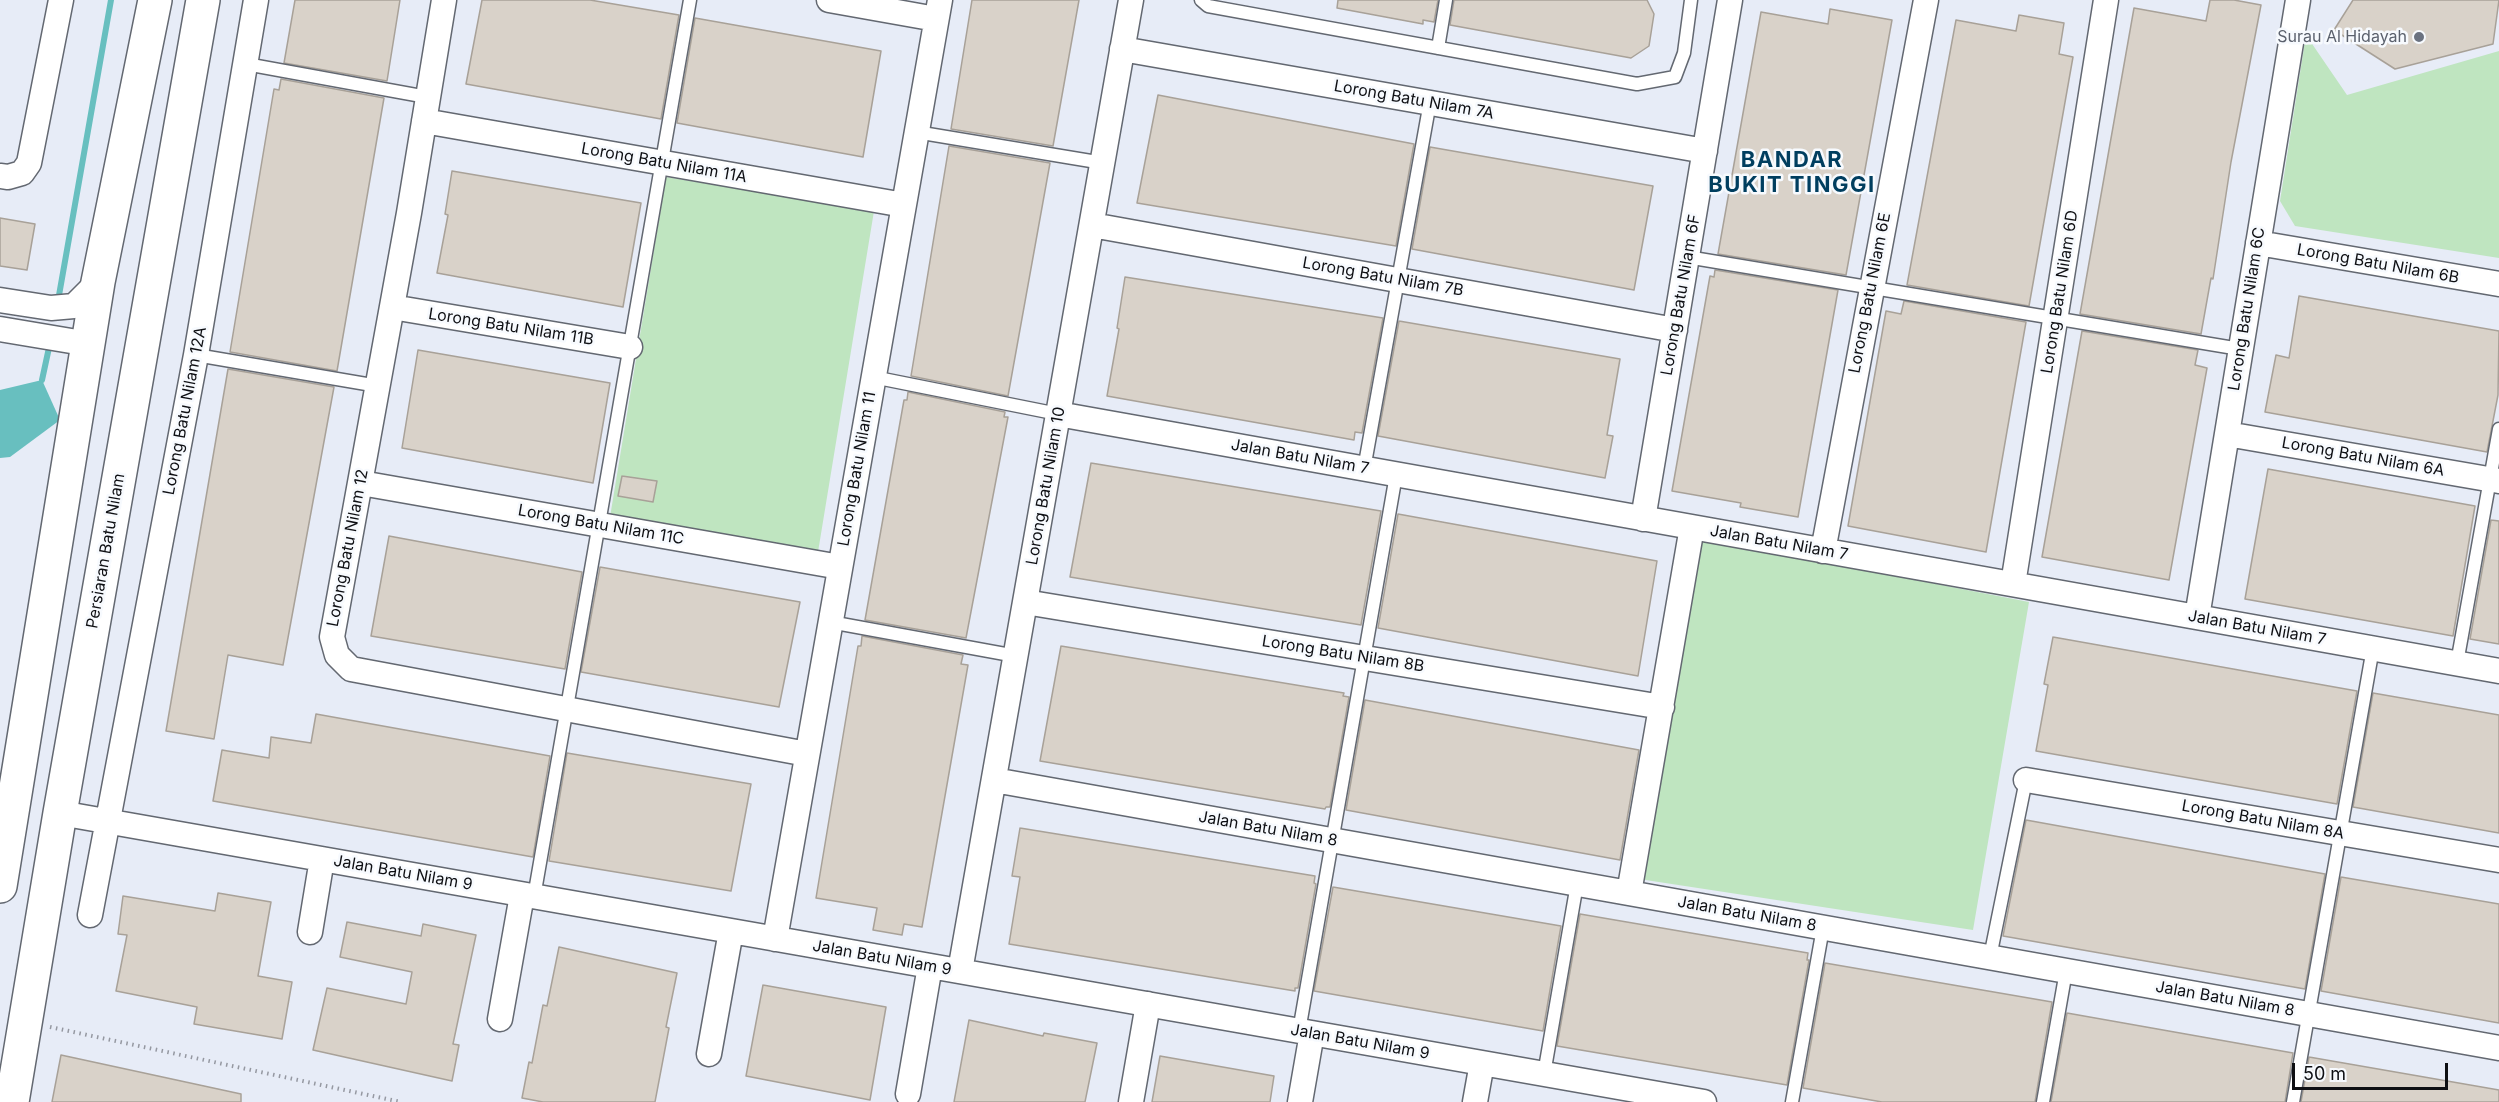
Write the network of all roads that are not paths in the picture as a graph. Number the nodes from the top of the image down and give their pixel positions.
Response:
1 (61, 0) edge
2 (155, 0) edge
3 (203, 0) edge
4 (256, 0) edge
5 (444, 0) edge
6 (690, 0) edge
7 (829, 0) edge
8 (1131, 0) edge
9 (1201, 0) edge
10 (1446, 0) edge
11 (1691, 0) edge
12 (1730, 0) edge
13 (1926, 0) edge
14 (2106, 0) edge
15 (2298, 0) edge
16 (938, 9) edge
17 (1122, 48) junction
18 (1438, 48) junction
19 (246, 64) junction
20 (427, 97) junction
21 (1430, 102) junction
22 (424, 121) junction
23 (916, 132) junction
24 (1705, 151) junction
25 (662, 163) junction
26 (1102, 163) junction
27 (4, 176) edge
28 (904, 205) junction
29 (1092, 225) junction
30 (2258, 243) junction
31 (1688, 257) junction
32 (1398, 280) junction
33 (99, 282) junction
34 (2499, 284) edge
35 (1871, 287) junction
36 (0, 300) edge
37 (392, 307) junction
38 (2056, 319) junction
39 (0, 329) edge
40 (1675, 330) junction
41 (66, 340) junction
42 (630, 346) junction
43 (2241, 350) junction
44 (142, 354) junction
45 (196, 356) junction
46 (873, 378) junction
47 (378, 386) junction
48 (1058, 414) junction
49 (2499, 429) edge
50 (2227, 434) junction
51 (1364, 469) junction
52 (69, 473) junction
53 (1396, 475) junction
54 (2494, 480) edge
55 (361, 483) junction
56 (1643, 519) junction
57 (599, 525) junction
58 (1692, 527) junction
59 (1823, 551) junction
60 (840, 567) junction
61 (2013, 584) junction
62 (1025, 602) junction
63 (2197, 617) junction
64 (830, 622) junction
65 (2373, 648) junction
66 (1016, 656) junction
67 (1364, 658) junction
68 (2457, 663) junction
69 (85, 671) junction
70 (2499, 671) edge
71 (1662, 707) junction
72 (566, 711) junction
73 (807, 754) junction
74 (994, 780) junction
75 (2026, 780) joint
76 (60, 813) junction
77 (106, 821) junction
78 (2340, 833) junction
79 (1332, 840) junction
80 (7, 843) junction
81 (322, 859) junction
82 (2499, 860) edge
83 (1577, 884) junction
84 (0, 886) edge
85 (1629, 893) junction
86 (528, 896) junction
87 (90, 915) dead end
88 (1823, 928) junction
89 (731, 931) junction
90 (309, 932) dead end
91 (775, 939) junction
92 (1990, 957) junction
93 (930, 966) junction
94 (960, 971) junction
95 (2066, 971) junction
96 (1148, 1004) junction
97 (2309, 1014) junction
98 (500, 1019) dead end
99 (1305, 1032) junction
100 (2499, 1048) edge
101 (710, 1054) dead end
102 (1482, 1063) junction
103 (1544, 1074) junction
104 (908, 1094) dead end
105 (1650, 1097) edge
106 (12, 1102) edge
107 (1131, 1102) edge
108 (1300, 1102) edge
109 (1475, 1102) edge
110 (1704, 1102) edge
111 (1792, 1102) edge
112 (2043, 1102) edge
113 (2294, 1102) edge

1 - 27 street
2 - 33 main road
3 - 44 main road, Persiaran Batu Nilam
4 - 19 street, Lorong Batu Nilam 12A
5 - 20 street, Lorong Batu Nilam 12
6 - 25 lane
7 - 16 street
8 - 17 street, Lorong Batu Nilam 10
9 - 18 lane
10 - 18 lane
11 - 18 lane
12 - 24 street, Lorong Batu Nilam 6F
13 - 35 street, Lorong Batu Nilam 6E
14 - 38 street, Lorong Batu Nilam 6D
15 - 30 street, Lorong Batu Nilam 6C
16 - 23 street, Lorong Batu Nilam 11
17 - 21 street, Lorong Batu Nilam 7A
17 - 26 street, Lorong Batu Nilam 10
19 - 20 lane
19 - 45 street, Lorong Batu Nilam 12A
20 - 22 street, Lorong Batu Nilam 12
21 - 24 street, Lorong Batu Nilam 7A
21 - 32 lane
22 - 25 street, Lorong Batu Nilam 11A
22 - 37 street, Lorong Batu Nilam 12
23 - 26 lane
23 - 28 street, Lorong Batu Nilam 11
24 - 31 street, Lorong Batu Nilam 6F
25 - 28 street, Lorong Batu Nilam 11A
25 - 42 lane
26 - 29 street, Lorong Batu Nilam 10
28 - 46 street, Lorong Batu Nilam 11
29 - 32 street, Lorong Batu Nilam 7B
29 - 48 street, Lorong Batu Nilam 10
30 - 34 street, Lorong Batu Nilam 6B
30 - 43 street, Lorong Batu Nilam 6C
31 - 35 lane
31 - 40 street, Lorong Batu Nilam 6F
32 - 40 street, Lorong Batu Nilam 7B
32 - 51 lane
33 - 36 street
33 - 41 main road
35 - 38 lane
35 - 59 street, Lorong Batu Nilam 6E
37 - 42 street, Lorong Batu Nilam 11B
37 - 47 street, Lorong Batu Nilam 12
38 - 43 lane
38 - 61 street, Lorong Batu Nilam 6D
39 - 41 street
40 - 56 street, Lorong Batu Nilam 6F
41 - 52 main road
42 - 57 lane
43 - 50 street, Lorong Batu Nilam 6C
44 - 52 main road
44 - 69 main road, Persiaran Batu Nilam
45 - 47 lane
45 - 77 street, Lorong Batu Nilam 12A
46 - 48 lane
46 - 60 street, Lorong Batu Nilam 11
47 - 55 street, Lorong Batu Nilam 12
48 - 51 street, Jalan Batu Nilam 7
48 - 62 street, Lorong Batu Nilam 10
49 - 54 lane
50 - 54 street, Lorong Batu Nilam 6A
50 - 63 street, Lorong Batu Nilam 6C
51 - 53 street, Jalan Batu Nilam 7
52 - 80 main road
53 - 56 street, Jalan Batu Nilam 7
53 - 67 lane
54 - 68 lane
55 - 57 street, Lorong Batu Nilam 11C
55 - 72 street, Lorong Batu Nilam 12
56 - 58 street, Jalan Batu Nilam 7
57 - 60 street, Lorong Batu Nilam 11C
57 - 72 lane
58 - 59 street, Jalan Batu Nilam 7
58 - 71 street
59 - 61 street, Jalan Batu Nilam 7
60 - 64 street, Lorong Batu Nilam 11
61 - 63 street, Jalan Batu Nilam 7
62 - 66 street, Lorong Batu Nilam 10
62 - 67 street, Lorong Batu Nilam 8B
63 - 65 street, Jalan Batu Nilam 7
64 - 66 lane
64 - 73 street, Lorong Batu Nilam 11
65 - 68 street, Jalan Batu Nilam 7
65 - 78 lane
66 - 74 street, Lorong Batu Nilam 10
67 - 71 street, Lorong Batu Nilam 8B
67 - 79 lane
68 - 70 street, Jalan Batu Nilam 7
69 - 76 main road, Persiaran Batu Nilam
69 - 80 main road
71 - 85 street
72 - 73 street, Lorong Batu Nilam 12
72 - 86 lane
73 - 91 street, Lorong Batu Nilam 11
74 - 79 street, Jalan Batu Nilam 8
74 - 94 street, Lorong Batu Nilam 10
75 - 78 street, Lorong Batu Nilam 8A
75 - 92 lane
76 - 77 street, Jalan Batu Nilam 9
76 - 106 main road, Persiaran Batu Nilam
77 - 81 street, Jalan Batu Nilam 9
77 - 87 street, Lorong Batu Nilam 12A
78 - 82 street, Lorong Batu Nilam 8A
78 - 97 lane
79 - 83 street, Jalan Batu Nilam 8
79 - 99 lane
80 - 84 main road
81 - 86 street, Jalan Batu Nilam 9
81 - 90 street
83 - 85 street, Jalan Batu Nilam 8
83 - 103 lane
85 - 88 street, Jalan Batu Nilam 8
86 - 89 street, Jalan Batu Nilam 9
86 - 98 street
88 - 92 street, Jalan Batu Nilam 8
88 - 111 lane
89 - 91 street, Jalan Batu Nilam 9
89 - 101 street
91 - 93 street, Jalan Batu Nilam 9
92 - 95 street, Jalan Batu Nilam 8
93 - 94 street, Jalan Batu Nilam 9
93 - 104 street
94 - 96 street, Jalan Batu Nilam 9
95 - 97 street, Jalan Batu Nilam 8
95 - 112 lane
96 - 99 street, Jalan Batu Nilam 9
96 - 107 street
97 - 100 street, Jalan Batu Nilam 8
97 - 113 lane
99 - 102 street, Jalan Batu Nilam 9
99 - 108 street
102 - 103 street, Jalan Batu Nilam 9
102 - 109 street
103 - 105 street, Jalan Batu Nilam 9
105 - 110 street, Jalan Batu Nilam 9

